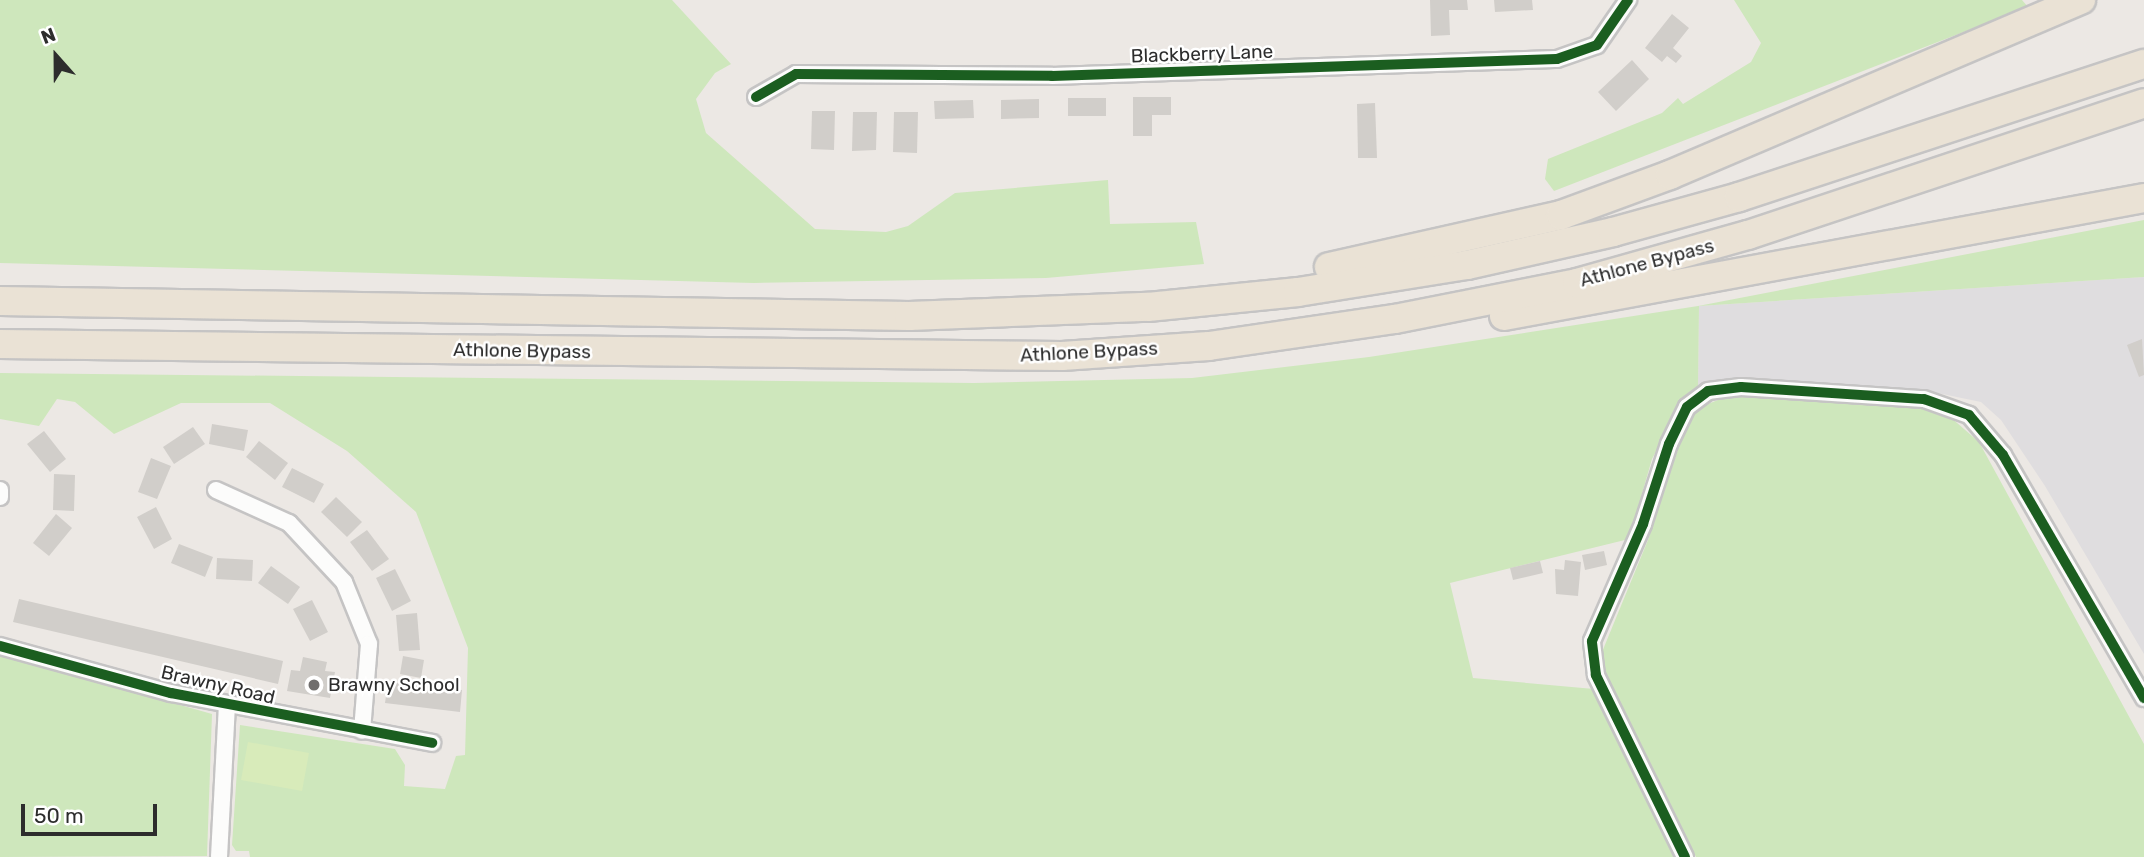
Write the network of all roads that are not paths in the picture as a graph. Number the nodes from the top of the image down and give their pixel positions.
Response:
1 (1628, 0) edge
2 (2081, 0) edge
3 (2144, 64) edge
4 (757, 97) dead end
5 (2144, 103) edge
6 (2144, 198) edge
7 (0, 301) edge
8 (909, 316) junction
9 (0, 344) edge
10 (1209, 346) junction
11 (1, 490) edge
12 (216, 490) dead end
13 (0, 497) edge
14 (0, 646) edge
15 (2144, 698) edge
16 (227, 705) junction
17 (362, 731) junction
18 (432, 743) dead end
19 (219, 857) edge
20 (1685, 857) edge

1 - 4 street, Blackberry Lane
2 - 8 highway
3 - 8 highway, Athlone Bypass
5 - 10 highway, Athlone Bypass
6 - 10 highway
7 - 8 highway, Athlone Bypass
9 - 10 highway, Athlone Bypass
11 - 13 street
12 - 17 street
14 - 16 street, Brawny Road
15 - 20 street
16 - 17 street, Brawny Road
16 - 19 street
17 - 18 street, Brawny Road

